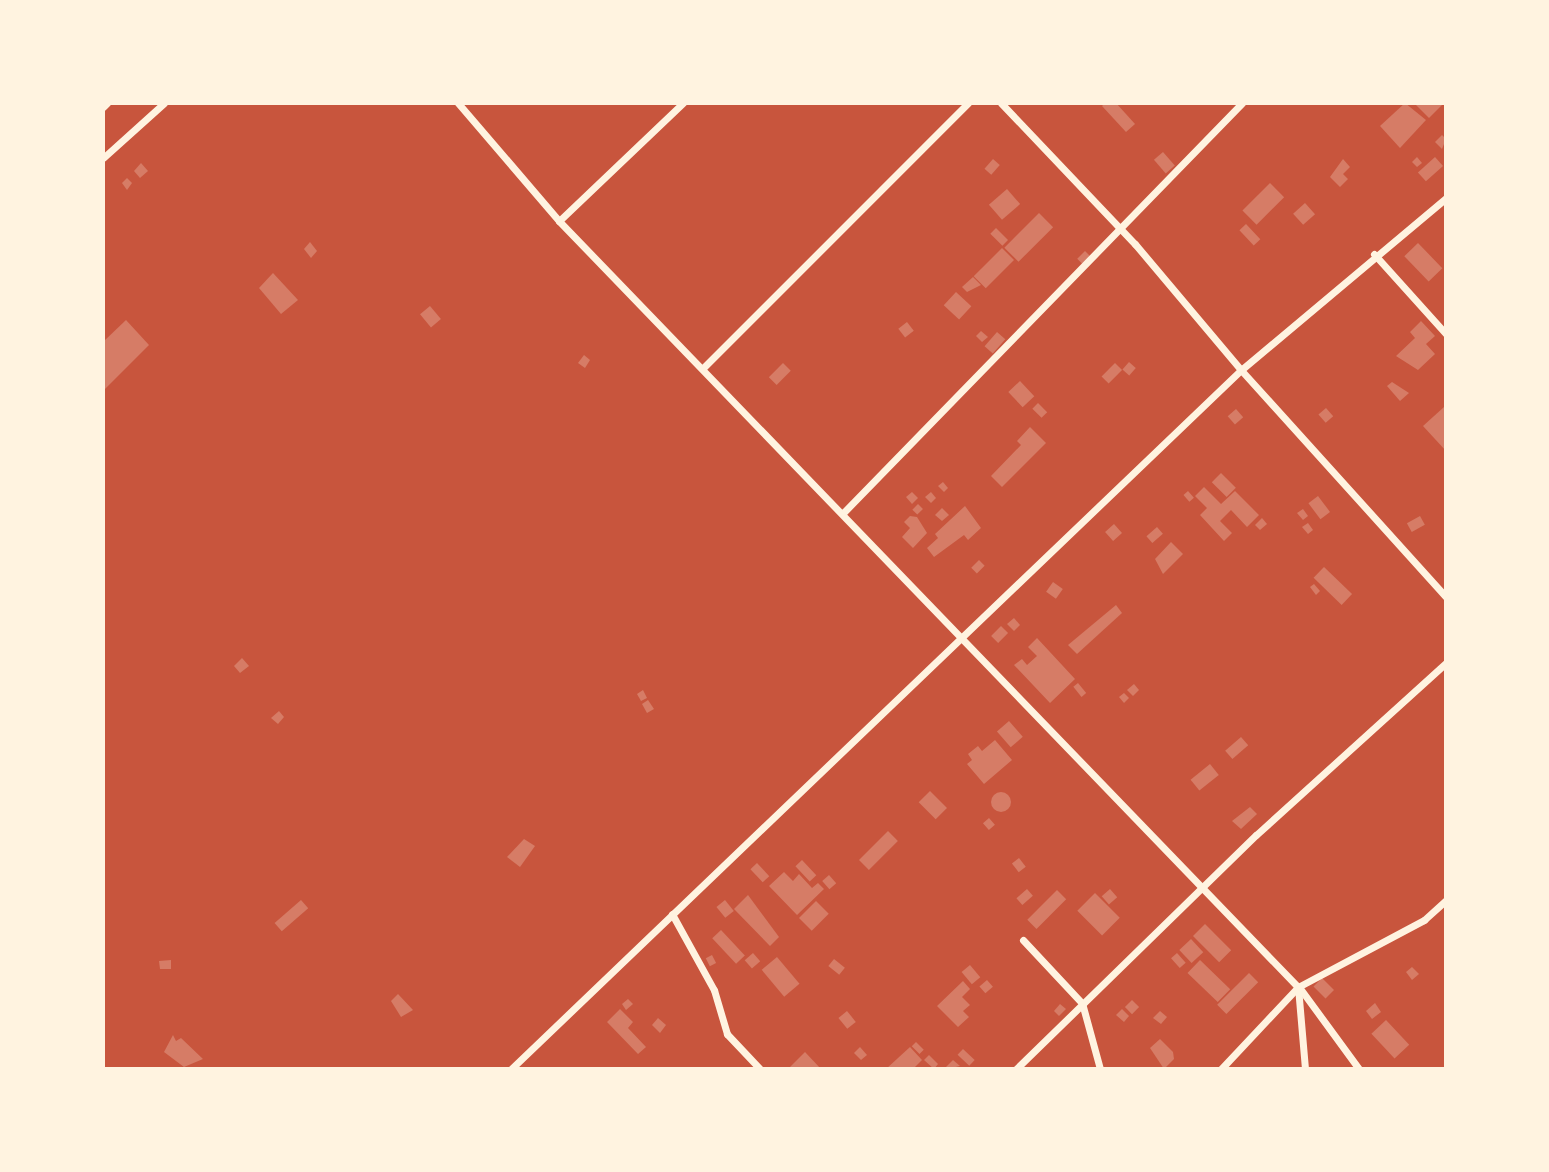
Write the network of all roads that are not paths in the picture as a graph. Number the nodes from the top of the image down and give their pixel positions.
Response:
1 (163, 103) edge
2 (458, 103) edge
3 (683, 103) edge
4 (968, 103) edge
5 (1001, 103) edge
6 (1242, 103) edge
7 (103, 158) edge
8 (1446, 198) edge
9 (559, 221) junction
10 (1120, 228) junction
11 (1374, 254) junction
12 (1446, 334) edge
13 (703, 368) junction
14 (1241, 370) junction
15 (844, 512) junction
16 (1446, 597) edge
17 (963, 634) junction
18 (1446, 663) edge
19 (1202, 885) junction
20 (1446, 900) edge
21 (672, 914) junction
22 (1023, 940) dead end
23 (1298, 987) junction
24 (1082, 1003) junction
25 (511, 1069) edge
26 (760, 1069) edge
27 (1016, 1069) edge
28 (1100, 1069) edge
29 (1221, 1069) edge
30 (1305, 1069) edge
31 (1359, 1069) edge

1 - 7 street
2 - 9 street
3 - 9 street
4 - 13 street
5 - 10 street
6 - 10 street
8 - 11 street
9 - 13 street
10 - 14 street
10 - 15 street
11 - 12 street
11 - 14 street
13 - 15 street
14 - 16 street
14 - 17 street
15 - 17 street
17 - 19 street
17 - 21 street
18 - 19 street
19 - 23 street
19 - 24 street
20 - 23 street
21 - 25 street
21 - 26 street
22 - 24 street
23 - 29 street
23 - 30 street
23 - 31 street
24 - 27 street
24 - 28 street

